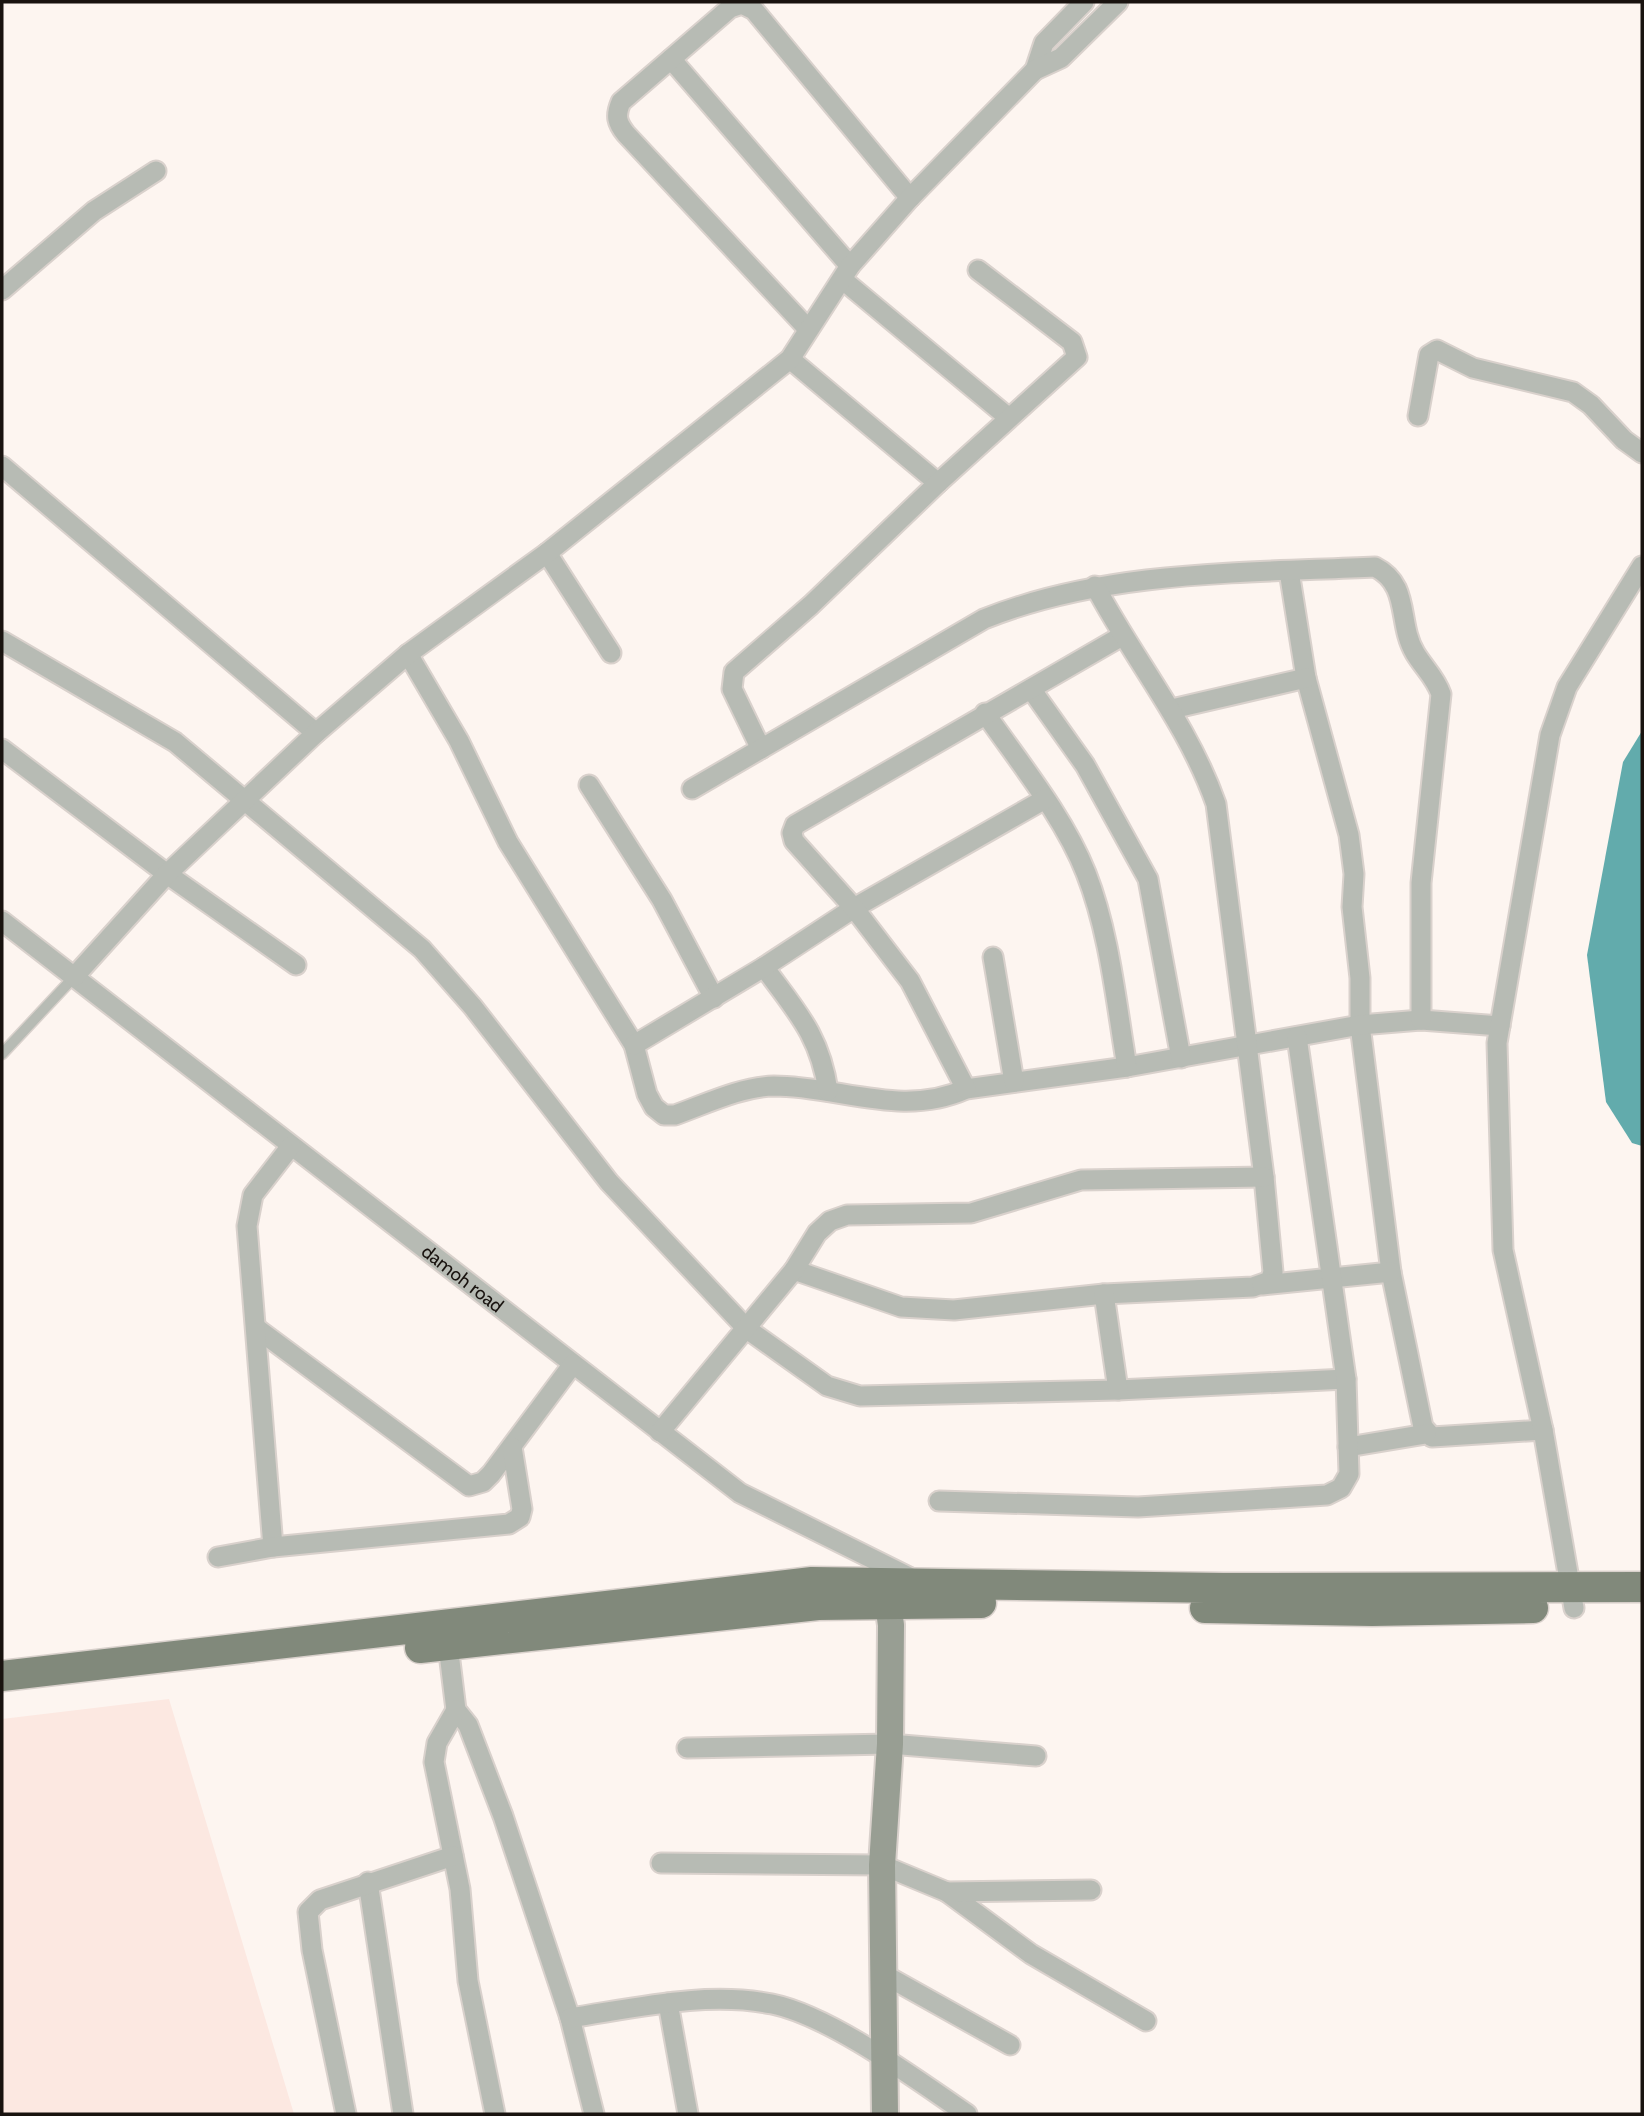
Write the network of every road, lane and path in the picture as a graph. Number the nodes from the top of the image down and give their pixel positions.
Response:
1 (1084, 2) edge
2 (1118, 2) edge
3 (671, 59) junction
4 (1035, 70) junction
5 (156, 171) dead end
6 (910, 198) junction
7 (978, 270) dead end
8 (846, 273) junction
9 (2, 290) edge
10 (808, 329) junction
11 (790, 359) junction
12 (1418, 416) dead end
13 (1009, 418) junction
14 (1642, 453) edge
15 (2, 466) edge
16 (938, 483) junction
17 (547, 553) junction
18 (1642, 566) edge
19 (1289, 571) junction
20 (1095, 586) junction
21 (1122, 636) junction
22 (2, 640) edge
23 (611, 653) dead end
24 (408, 654) junction
25 (1306, 678) junction
26 (1031, 689) junction
27 (1172, 709) junction
28 (985, 713) junction
29 (316, 733) junction
30 (2, 749) edge
31 (761, 749) junction
32 (589, 785) dead end
33 (692, 789) dead end
34 (246, 799) junction
35 (1045, 799) junction
36 (167, 874) junction
37 (854, 908) junction
38 (2, 921) edge
39 (993, 957) dead end
40 (296, 965) dead end
41 (764, 967) junction
42 (74, 977) junction
43 (713, 998) junction
44 (1421, 1020) junction
45 (1360, 1025) junction
46 (1500, 1026) junction
47 (1297, 1037) junction
48 (634, 1045) junction
49 (1247, 1046) junction
50 (2, 1054) edge
51 (1181, 1058) junction
52 (1127, 1068) junction
53 (1014, 1082) junction
54 (966, 1089) junction
55 (828, 1091) junction
56 (291, 1146) junction
57 (1264, 1177) junction
58 (794, 1270) junction
59 (1391, 1272) junction
60 (1332, 1279) junction
61 (1262, 1285) junction
62 (1104, 1294) junction
63 (256, 1328) junction
64 (747, 1329) junction
65 (573, 1364) junction
66 (1346, 1379) junction
67 (1118, 1390) junction
68 (1544, 1430) junction
69 (660, 1432) junction
70 (1426, 1434) junction
71 (512, 1447) junction
72 (1348, 1447) junction
73 (939, 1501) dead end
74 (273, 1547) junction
75 (218, 1557) dead end
76 (918, 1582) junction
77 (1642, 1587) edge
78 (887, 1593) junction
79 (1573, 1597) junction
80 (942, 1603) junction
81 (1642, 1607) edge
82 (448, 1645) junction
83 (2, 1676) edge
84 (2, 1696) edge
85 (456, 1710) junction
86 (890, 1744) junction
87 (687, 1748) dead end
88 (1035, 1756) dead end
89 (453, 1856) junction
90 (661, 1863) dead end
91 (882, 1865) junction
92 (368, 1882) junction
93 (1091, 1890) dead end
94 (947, 1892) junction
95 (883, 1974) junction
96 (668, 2003) junction
97 (570, 2018) junction
98 (1146, 2021) dead end
99 (1010, 2045) dead end
100 (883, 2058) junction
101 (346, 2114) edge
102 (403, 2114) edge
103 (495, 2114) edge
104 (594, 2114) edge
105 (688, 2114) edge
106 (884, 2114) edge
107 (967, 2114) edge

1 - 4 street
2 - 4 street
3 - 6 street
3 - 8 street
3 - 10 street
4 - 6 street
5 - 9 street
6 - 8 street
7 - 13 street
8 - 10 street
8 - 13 street
10 - 11 street
11 - 16 street
11 - 17 street
12 - 14 street
13 - 16 street
15 - 29 street
16 - 31 street
17 - 23 street
17 - 24 street
18 - 46 street
19 - 20 street
19 - 25 street
19 - 44 street
20 - 21 street
20 - 31 street
21 - 26 street
21 - 27 street
22 - 34 street
24 - 29 street
24 - 48 street
25 - 27 street
25 - 45 street
26 - 28 street
26 - 51 street
27 - 49 street
28 - 35 street
28 - 37 street
29 - 34 street
30 - 36 street
31 - 33 street
32 - 43 street
34 - 36 street
34 - 64 street
35 - 37 street
35 - 52 street
36 - 40 street
36 - 42 street
37 - 41 street
37 - 54 street
38 - 42 street, damoh road
39 - 53 street
41 - 43 street
41 - 55 street
42 - 50 lane
42 - 56 street, damoh road
43 - 48 street
44 - 45 street
44 - 46 street
45 - 47 street
45 - 59 street
46 - 68 street
47 - 49 street
47 - 60 street
48 - 55 street
49 - 51 street
49 - 57 street
51 - 52 street
52 - 53 street
53 - 54 street
54 - 55 street
56 - 63 street
56 - 65 street, damoh road
57 - 58 street
57 - 61 street
58 - 62 street
58 - 64 street
59 - 60 street
59 - 70 street
60 - 61 street
60 - 66 street
61 - 62 street
62 - 67 street
63 - 71 street
63 - 74 street
64 - 67 street
64 - 69 street
65 - 69 street, damoh road
65 - 71 street
66 - 67 street
66 - 72 street
68 - 70 street
68 - 79 street
69 - 76 street, damoh road
70 - 72 street
71 - 74 street
72 - 73 street
74 - 75 street
76 - 78 main road
76 - 79 main road
76 - 80 street, damoh road
77 - 79 main road
78 - 80 main road
78 - 82 main road
78 - 83 main road
78 - 86 street
79 - 80 main road
79 - 81 main road
82 - 84 main road
82 - 85 street
85 - 89 street
85 - 97 street
86 - 87 street
86 - 88 street
86 - 91 street
89 - 92 street
89 - 103 street
90 - 91 street
91 - 94 street
91 - 95 street
92 - 101 street
92 - 102 street
93 - 94 street
94 - 98 street
95 - 99 street
95 - 100 street
96 - 97 street
96 - 100 street
96 - 105 street
97 - 104 street
100 - 106 street
100 - 107 street

